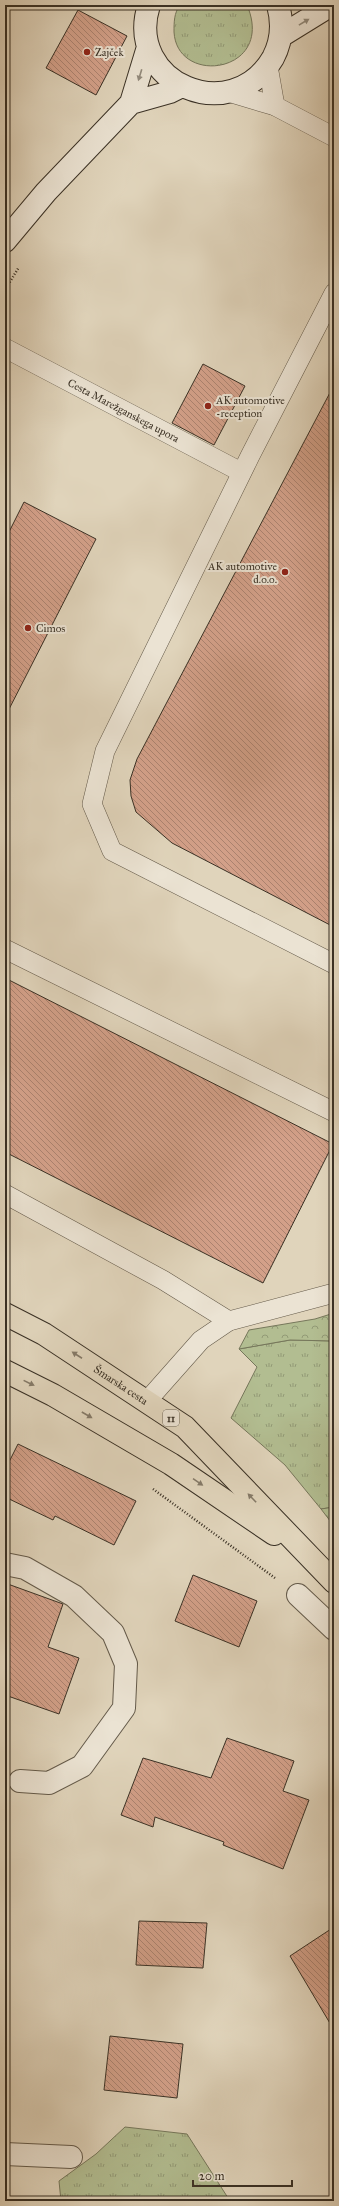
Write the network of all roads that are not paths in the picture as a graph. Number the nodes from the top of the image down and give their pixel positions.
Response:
1 (148, 5) edge
2 (278, 5) edge
3 (328, 6) edge
4 (281, 36) junction
5 (148, 47) junction
6 (268, 66) junction
7 (182, 86) junction
8 (228, 92) junction
9 (131, 103) junction
10 (275, 106) junction
11 (334, 138) edge
12 (5, 241) edge
13 (334, 293) edge
14 (5, 348) edge
15 (242, 472) junction
16 (5, 949) edge
17 (334, 964) edge
18 (334, 1112) edge
19 (5, 1194) edge
20 (334, 1293) edge
21 (5, 1314) edge
22 (229, 1320) junction
23 (5, 1371) edge
24 (147, 1401) junction
25 (308, 1557) junction
26 (5, 1564) edge
27 (334, 1582) edge
28 (298, 1595) road end
29 (334, 1629) edge
30 (20, 1780) dead end
31 (5, 2154) edge
32 (71, 2157) dead end

1 - 5 street
2 - 4 street
4 -> 3 street
4 - 6 street
5 - 7 street
5 -> 9 street
6 - 8 street
6 - 10 lane
7 - 8 street
7 - 9 street
8 - 10 lane
9 - 12 street
10 - 11 lane
13 - 15 lane
14 - 15 lane, Cesta Marežganskega upora
15 - 17 lane
16 - 18 lane
19 - 22 lane
20 - 22 lane
24 -> 21 main road, Šmarska cesta / 11
22 - 24 lane
23 -> 25 main road, Šmarska cesta / 11
25 -> 24 main road, Šmarska cesta / 11
25 - 27 main road, Šmarska cesta / 11
26 - 30 street
28 - 29 street
31 - 32 street

